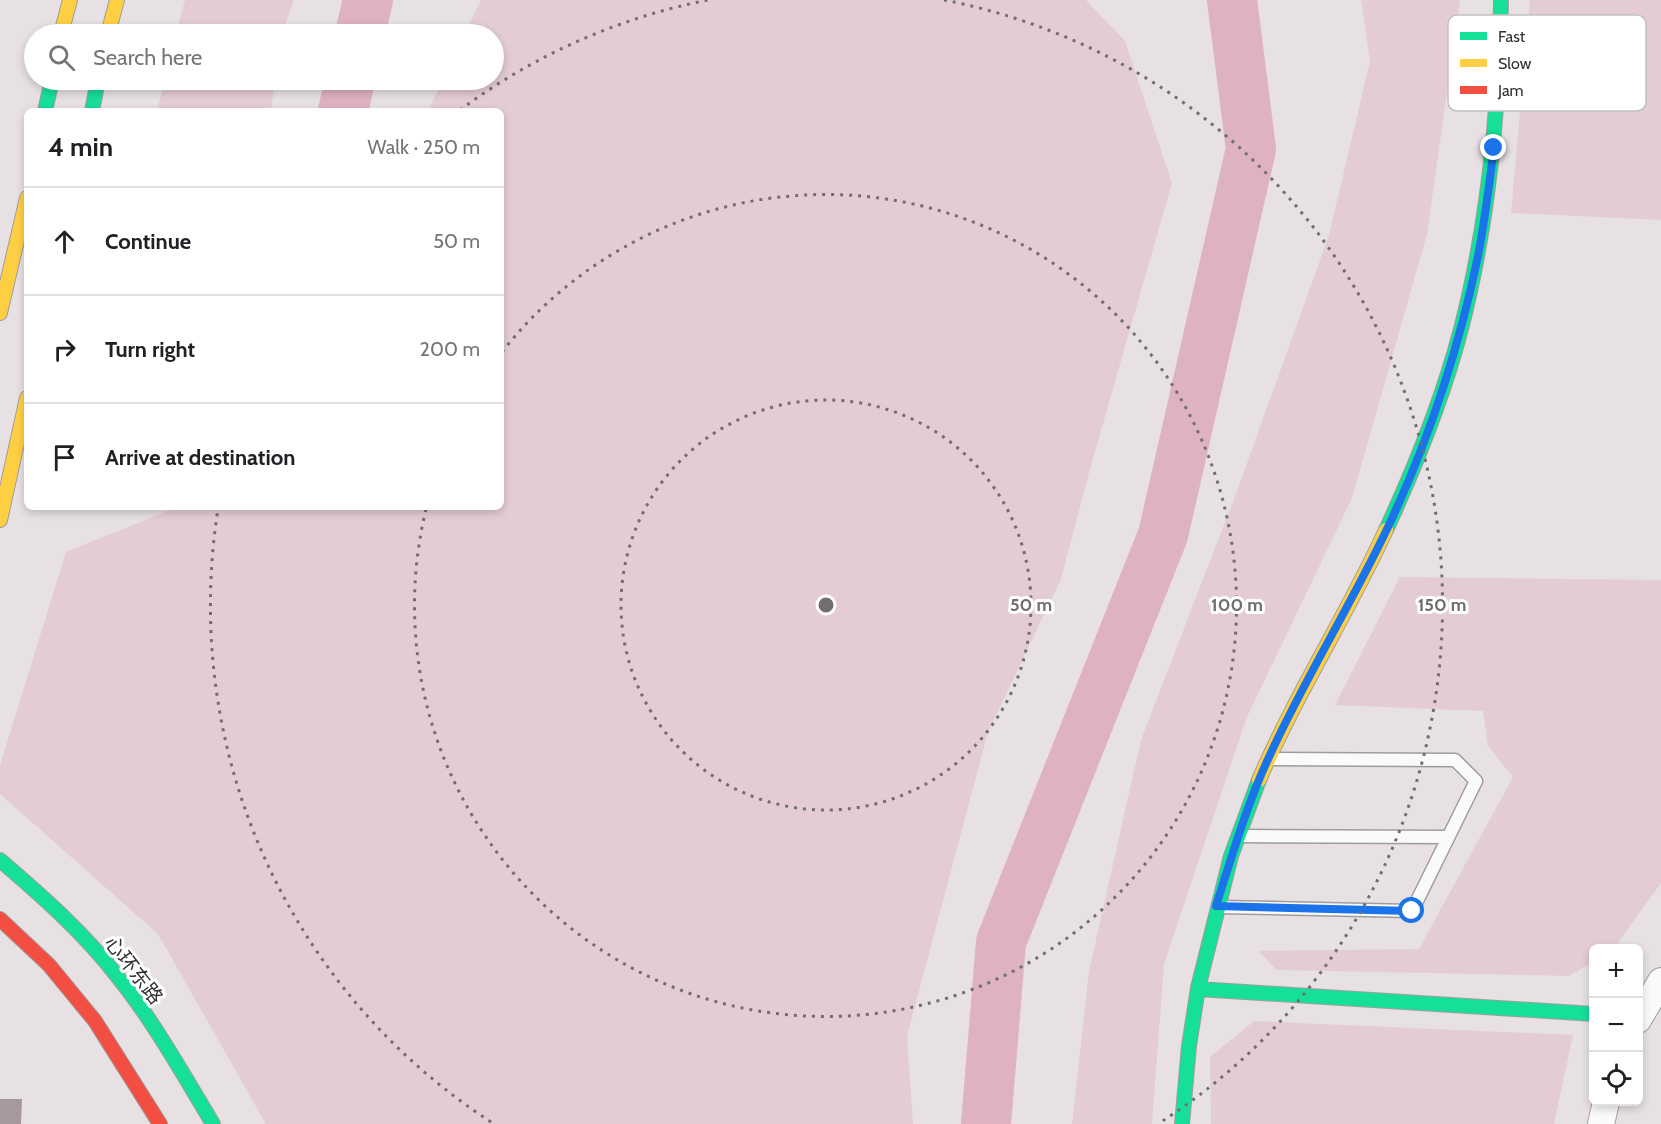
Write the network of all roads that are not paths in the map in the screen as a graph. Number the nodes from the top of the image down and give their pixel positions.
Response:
1 (70, 0) edge
2 (117, 0) edge
3 (64, 24) edge
4 (111, 24) edge
5 (50, 90) edge
6 (96, 90) edge
7 (46, 108) edge
8 (93, 108) edge
9 (1497, 111) edge
10 (24, 211) edge
11 (0, 314) edge
12 (24, 412) edge
13 (0, 520) edge
14 (1268, 759) junction
15 (1238, 836) junction
16 (1448, 837) junction
17 (0, 860) edge
18 (1216, 906) junction
19 (0, 919) edge
20 (1661, 981) edge
21 (1198, 989) junction
22 (1643, 1011) edge
23 (1589, 1014) edge
24 (1605, 1106) edge
25 (160, 1124) edge
26 (213, 1124) edge
27 (1182, 1124) edge
28 (1600, 1124) edge

1 - 3 street
2 - 4 street
5 - 7 street
6 - 8 street
9 - 14 street
10 - 11 street
12 - 13 street
14 - 15 street
14 - 16 lane
15 - 16 lane
15 - 18 street
16 - 18 lane
17 - 26 street, 心环东路
18 - 21 street
19 - 25 street
20 - 22 street
21 - 23 street
21 - 27 street
24 - 28 street

